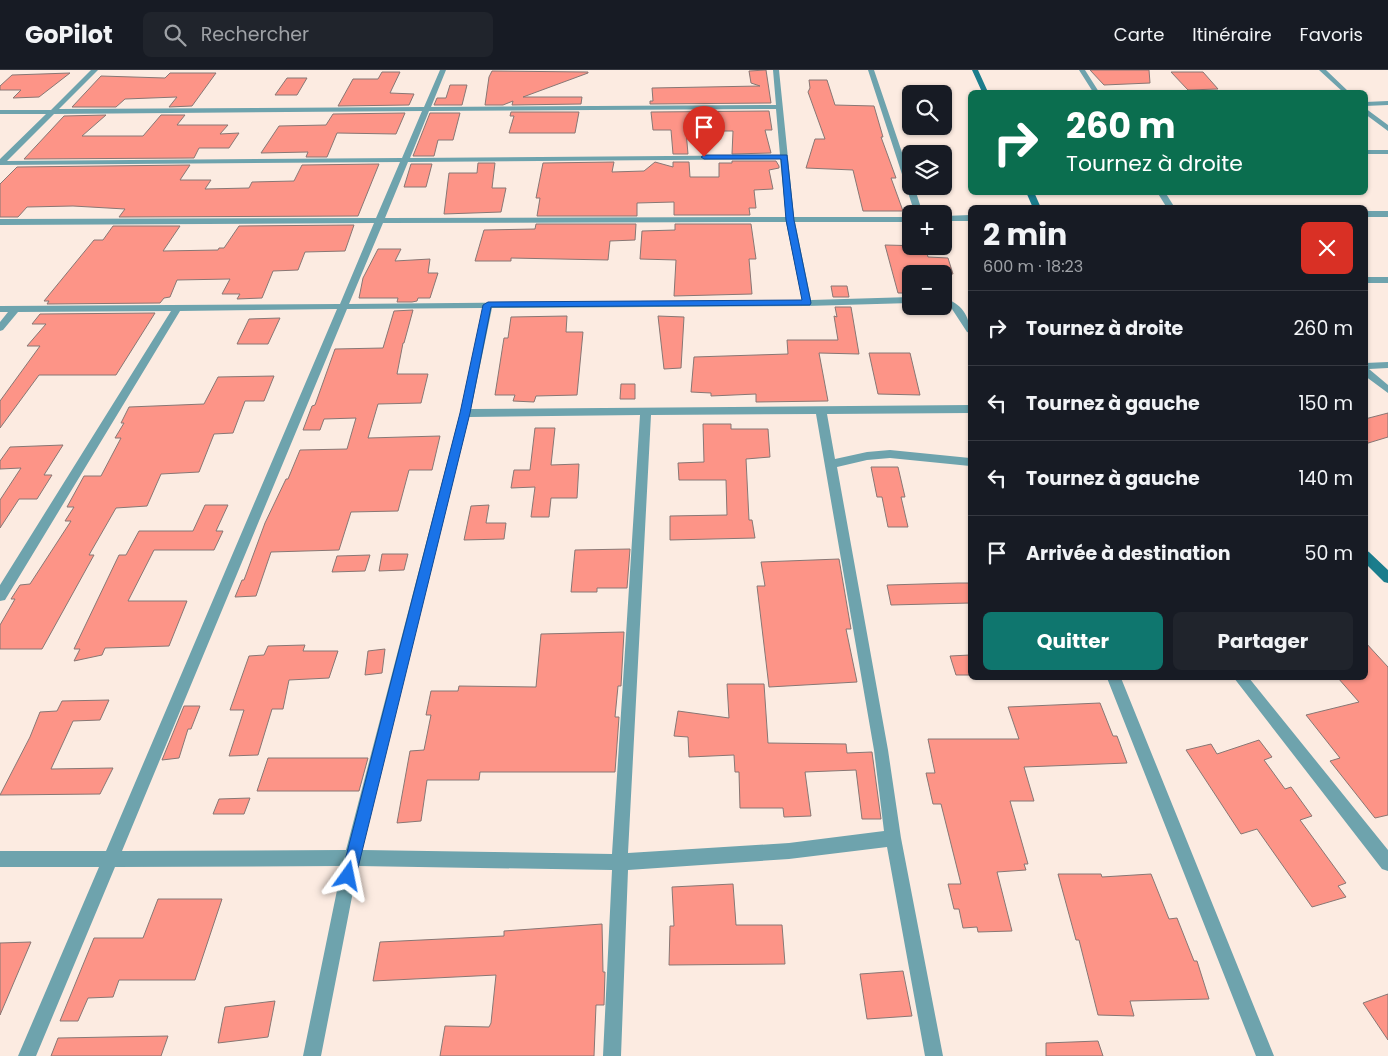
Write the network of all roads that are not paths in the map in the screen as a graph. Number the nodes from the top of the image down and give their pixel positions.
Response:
1 (95, 70) edge
2 (443, 70) edge
3 (776, 70) edge
4 (871, 70) edge
5 (975, 70) edge
6 (1082, 70) edge
7 (1322, 70) edge
8 (984, 90) edge
9 (1095, 90) edge
10 (1344, 90) edge
11 (1388, 103) edge
12 (1368, 104) edge
13 (779, 107) junction
14 (426, 111) junction
15 (0, 112) edge
16 (53, 112) junction
17 (1368, 112) edge
18 (1388, 129) edge
19 (1368, 152) edge
20 (1388, 152) edge
21 (784, 157) junction
22 (405, 159) junction
23 (2, 160) edge
24 (916, 205) edge
25 (1368, 214) edge
26 (1388, 214) edge
27 (968, 218) edge
28 (902, 219) edge
29 (952, 219) edge
30 (790, 220) junction
31 (0, 222) edge
32 (379, 222) junction
33 (1368, 280) edge
34 (1388, 280) edge
35 (902, 300) edge
36 (807, 303) junction
37 (488, 305) junction
38 (343, 306) junction
39 (952, 306) edge
40 (177, 308) junction
41 (0, 309) edge
42 (15, 309) junction
43 (968, 327) edge
44 (0, 328) edge
45 (1388, 365) edge
46 (1368, 366) edge
47 (1368, 373) edge
48 (1388, 390) edge
49 (968, 409) edge
50 (821, 410) junction
51 (646, 412) junction
52 (465, 413) junction
53 (968, 462) edge
54 (831, 464) junction
55 (1368, 558) edge
56 (1388, 578) edge
57 (0, 596) edge
58 (1115, 680) edge
59 (1243, 680) edge
60 (893, 838) junction
61 (111, 858) junction
62 (352, 858) junction
63 (0, 860) edge
64 (620, 862) junction
65 (1388, 863) edge
66 (27, 1056) edge
67 (312, 1056) edge
68 (612, 1056) edge
69 (934, 1056) edge
70 (1265, 1056) edge

1 - 16 street
2 - 14 street
3 - 13 street
4 - 24 street
5 - 8 street
6 - 9 street
7 - 10 street
11 - 12 street
13 - 14 street
13 - 21 street
14 - 16 street
14 - 22 street
15 - 16 street
16 - 23 street
17 - 18 street
19 - 20 street
21 - 22 street
21 - 30 street
22 - 23 street
22 - 32 street
25 - 26 street
27 - 29 street
28 - 30 street
30 - 32 street
30 - 36 street
31 - 32 street
32 - 38 street
33 - 34 street
35 - 36 street
36 - 37 street
37 - 38 street
37 - 52 street
38 - 40 street
38 - 61 street
39 - 43 street
40 - 42 street
40 - 57 street
41 - 42 street
42 - 44 street
45 - 46 street
47 - 48 street
49 - 50 street
50 - 51 street
50 - 54 street
51 - 52 street
51 - 64 street
52 - 62 street
53 - 54 street
54 - 60 street
55 - 56 street
58 - 70 street
59 - 65 street
60 - 64 street
60 - 69 street
61 - 62 street
61 - 63 street
61 - 66 street
62 - 64 street
62 - 67 street
64 - 68 street

